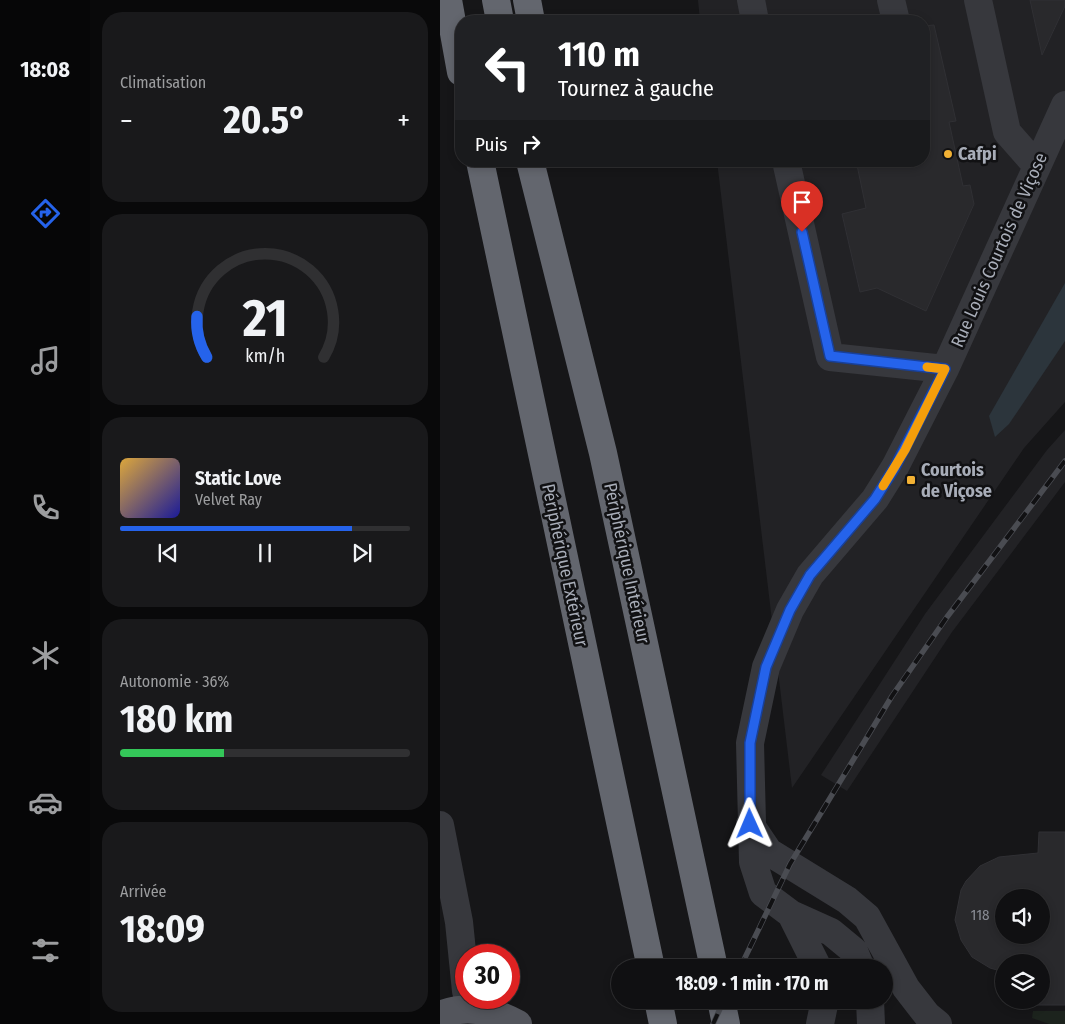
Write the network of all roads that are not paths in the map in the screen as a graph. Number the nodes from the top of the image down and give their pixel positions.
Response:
1 (448, 0) edge
2 (496, 0) edge
3 (527, 0) edge
4 (750, 0) edge
5 (891, 0) edge
6 (978, 0) edge
7 (499, 15) edge
8 (530, 15) edge
9 (754, 15) edge
10 (895, 15) edge
11 (440, 29) edge
12 (455, 38) edge
13 (455, 59) edge
14 (1065, 105) edge
15 (1036, 165) junction
16 (481, 167) edge
17 (787, 167) edge
18 (535, 169) edge
19 (945, 369) junction
20 (750, 824) junction
21 (440, 826) edge
22 (791, 914) junction
23 (461, 944) edge
24 (649, 959) edge
25 (712, 959) edge
26 (814, 959) edge
27 (857, 959) edge
28 (455, 1006) edge
29 (484, 1009) edge
30 (660, 1009) edge
31 (723, 1009) edge
32 (823, 1009) edge
33 (870, 1009) edge
34 (440, 1015) edge
35 (518, 1024) edge
36 (663, 1024) edge
37 (726, 1024) edge
38 (820, 1024) edge
39 (871, 1024) edge
40 (938, 1024) edge

1 - 12 highway
2 - 7 highway
3 - 8 highway
4 - 9 street
5 - 10 street
6 - 15 street
11 - 13 highway
14 - 15 street, Rue Louis Courtois de Viçose
15 - 19 street, Rue Louis Courtois de Viçose
16 - 24 highway, Périphérique Extérieur
17 - 19 street
18 - 25 highway, Périphérique Intérieur
19 - 20 street, Rue Louis Courtois de Viçose
20 - 22 street, Rue Louis Courtois de Viçose
20 - 40 street
21 - 23 street
22 - 26 street, Rue Louis Courtois de Viçose
22 - 27 street, Rue Louis Courtois de Viçose
28 - 34 main road
29 - 35 main road
30 - 36 highway
31 - 37 highway
32 - 38 street
33 - 39 street

